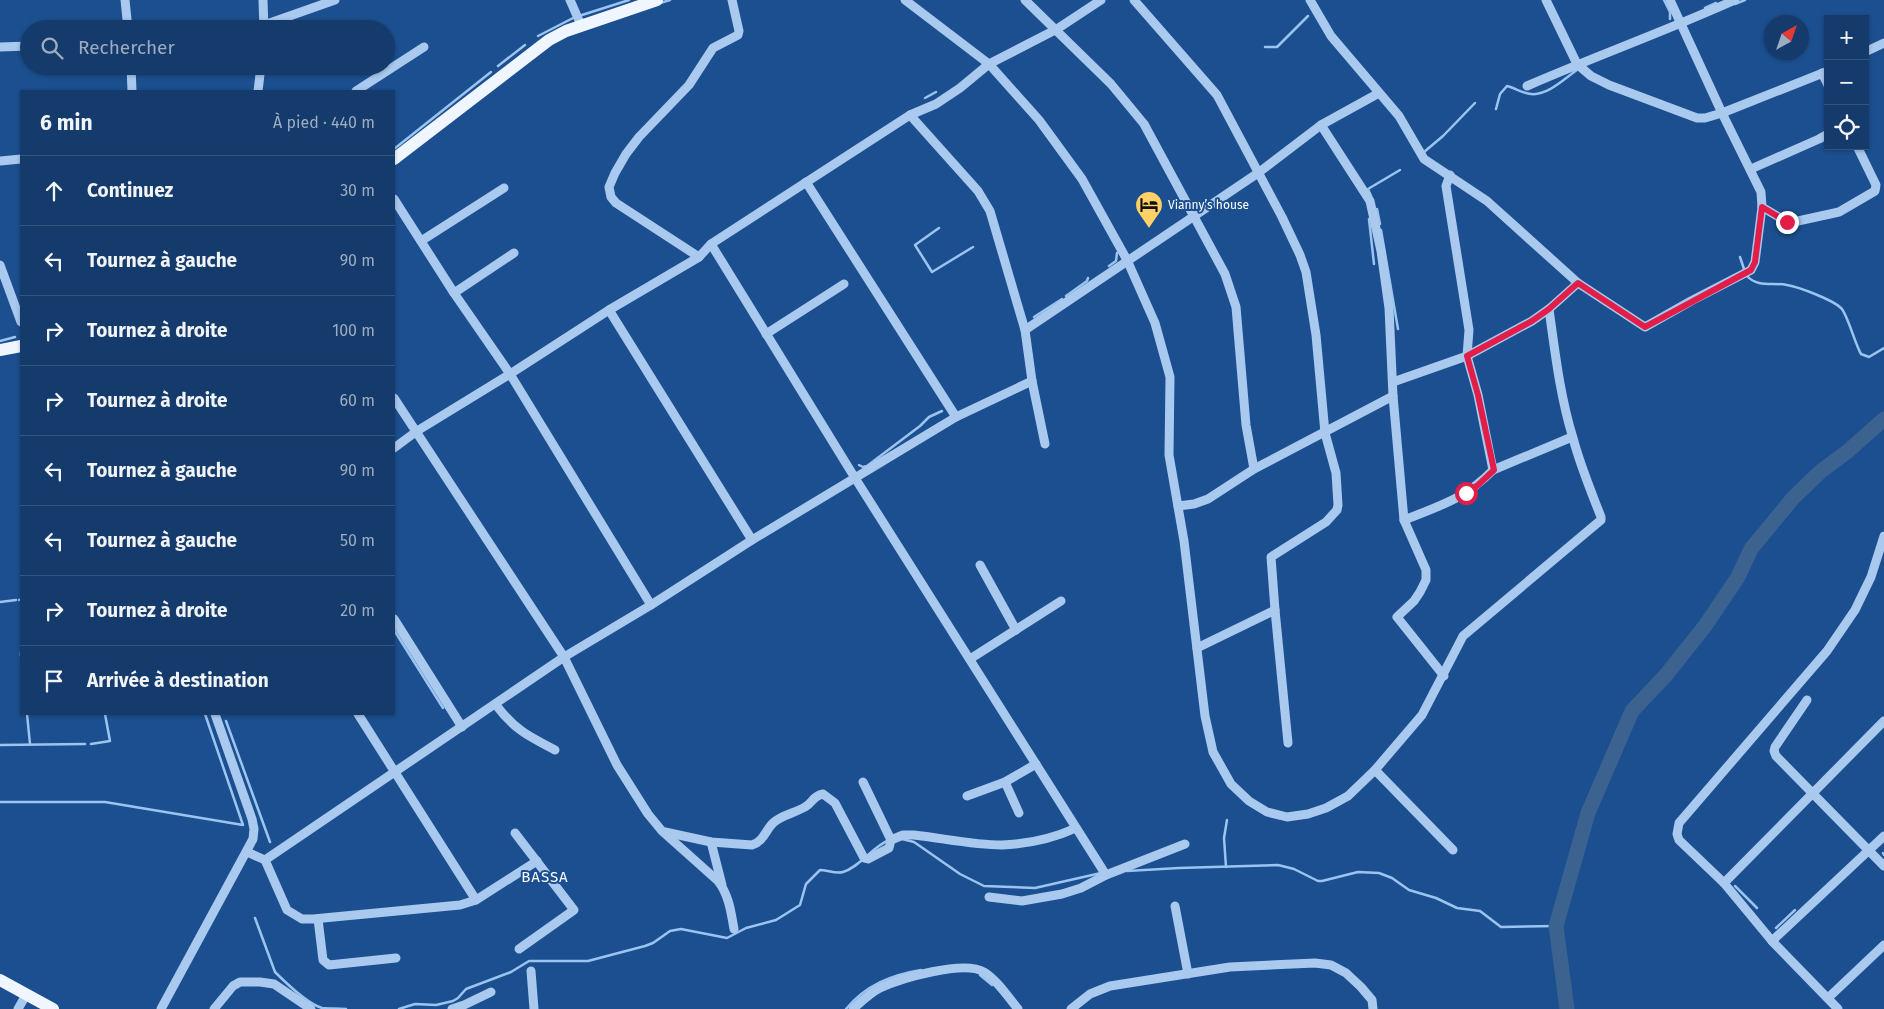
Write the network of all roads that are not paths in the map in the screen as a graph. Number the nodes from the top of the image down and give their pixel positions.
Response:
1 (125, 0) edge
2 (263, 0) edge
3 (334, 0) edge
4 (570, 0) edge
5 (657, 0) edge
6 (732, 0) edge
7 (905, 0) edge
8 (1025, 0) edge
9 (1102, 0) edge
10 (1134, 0) edge
11 (1310, 0) edge
12 (1546, 0) edge
13 (1670, 0) edge
14 (1734, 0) edge
15 (127, 20) edge
16 (264, 20) edge
17 (282, 20) edge
18 (581, 25) junction
19 (1680, 25) junction
20 (1057, 29) junction
21 (1884, 43) edge
22 (20, 46) edge
23 (0, 47) edge
24 (424, 47) dead end
25 (1869, 50) edge
26 (989, 64) junction
27 (1577, 64) junction
28 (395, 66) edge
29 (1824, 72) edge
30 (131, 75) edge
31 (259, 75) edge
32 (381, 75) edge
33 (1527, 86) dead end
34 (132, 90) edge
35 (258, 90) edge
36 (358, 90) edge
37 (1379, 93) junction
38 (1722, 113) junction
39 (910, 115) junction
40 (1321, 125) junction
41 (1824, 136) edge
42 (1859, 150) edge
43 (395, 157) edge
44 (20, 159) edge
45 (0, 160) edge
46 (1751, 169) junction
47 (1258, 173) junction
48 (1450, 175) junction
49 (806, 182) junction
50 (504, 188) dead end
51 (395, 200) edge
52 (1762, 207) junction
53 (1194, 215) junction
54 (421, 241) junction
55 (711, 244) junction
56 (514, 253) dead end
57 (699, 257) junction
58 (1127, 260) junction
59 (0, 266) edge
60 (3, 279) edge
61 (1578, 283) junction
62 (844, 284) dead end
63 (454, 293) junction
64 (1549, 309) junction
65 (609, 310) junction
66 (20, 320) edge
67 (1025, 330) junction
68 (766, 334) junction
69 (20, 346) edge
70 (0, 350) edge
71 (1467, 356) junction
72 (510, 374) junction
73 (1032, 381) junction
74 (1393, 382) junction
75 (1394, 396) junction
76 (395, 400) edge
77 (956, 417) junction
78 (416, 431) junction
79 (1325, 433) junction
80 (1572, 437) junction
81 (1045, 444) dead end
82 (395, 447) edge
83 (1254, 469) junction
84 (1494, 470) junction
85 (855, 478) junction
86 (1178, 506) junction
87 (1404, 520) junction
88 (1884, 536) edge
89 (752, 540) junction
90 (980, 565) dead end
91 (1061, 601) dead end
92 (651, 605) junction
93 (1275, 610) junction
94 (395, 621) edge
95 (1016, 630) junction
96 (1197, 648) junction
97 (564, 657) junction
98 (970, 659) junction
99 (1444, 676) junction
100 (1808, 700) dead end
101 (496, 705) junction
102 (215, 715) edge
103 (359, 715) edge
104 (1884, 721) edge
105 (462, 727) junction
106 (1288, 743) dead end
107 (555, 750) dead end
108 (1036, 764) junction
109 (1375, 770) junction
110 (395, 773) junction
111 (863, 782) dead end
112 (1005, 782) junction
113 (1814, 794) junction
114 (967, 796) dead end
115 (1019, 813) dead end
116 (1076, 828) junction
117 (662, 831) junction
118 (516, 833) dead end
119 (1884, 836) edge
120 (892, 840) junction
121 (711, 842) junction
122 (1185, 844) dead end
123 (1453, 850) dead end
124 (1869, 851) junction
125 (248, 852) junction
126 (265, 860) junction
127 (537, 861) junction
128 (1884, 866) edge
129 (1106, 875) junction
130 (1724, 883) junction
131 (728, 897) junction
132 (989, 897) dead end
133 (476, 900) junction
134 (1175, 906) dead end
135 (318, 919) junction
136 (734, 929) dead end
137 (1772, 941) junction
138 (1884, 945) edge
139 (519, 949) dead end
140 (396, 958) dead end
141 (531, 971) dead end
142 (1188, 974) junction
143 (0, 980) edge
144 (491, 992) dead end
145 (26, 995) junction
146 (1828, 998) junction
147 (18, 1009) edge
148 (53, 1009) edge
149 (161, 1009) edge
150 (214, 1009) edge
151 (311, 1009) edge
152 (452, 1009) edge
153 (534, 1009) edge
154 (853, 1009) edge
155 (1018, 1009) edge
156 (1071, 1009) edge
157 (1373, 1009) edge
158 (1838, 1009) edge

1 - 15 street
2 - 16 street
3 - 17 street
4 - 18 street
5 - 18 main road
6 - 57 street
7 - 26 street
8 - 20 street
9 - 20 street
10 - 47 street
11 - 37 street
12 - 27 street
13 - 19 street
14 - 19 street
18 - 43 main road
19 - 27 street
19 - 38 street
20 - 26 street
20 - 53 street
21 - 25 street
22 - 23 street
24 - 28 street
26 - 39 street
26 - 58 street
27 - 33 street
27 - 38 street
29 - 38 street
30 - 34 street
31 - 35 street
32 - 36 street
37 - 40 street
37 - 48 street
38 - 46 street
39 - 49 street
39 - 67 street
40 - 47 street
40 - 74 street
41 - 46 street
42 - 52 street
44 - 45 street
46 - 52 street
47 - 53 street
47 - 79 street
48 - 61 street
48 - 71 street
49 - 55 street
49 - 77 street
50 - 54 street
51 - 54 street
52 - 61 street
53 - 58 street
53 - 83 street
54 - 63 street
55 - 57 street
55 - 68 street
56 - 63 street
57 - 65 street
58 - 67 street
58 - 86 street
59 - 60 street
60 - 66 street
61 - 64 street
62 - 68 street
63 - 72 street
64 - 71 street
64 - 80 street
65 - 72 street
65 - 89 street
67 - 73 street
68 - 85 street
69 - 70 main road
71 - 74 street
71 - 84 street
72 - 78 street
72 - 92 street
73 - 77 street
73 - 81 street
74 - 75 street
75 - 79 street
75 - 87 street
76 - 78 street
77 - 85 street
78 - 82 street
78 - 97 street
79 - 83 street
79 - 93 street
80 - 84 street
80 - 99 street
83 - 86 street
84 - 87 street
85 - 89 street
85 - 98 street
86 - 96 street
87 - 99 street
88 - 130 street
89 - 92 street
90 - 95 street
91 - 95 street
92 - 97 street
93 - 96 street
93 - 106 street
94 - 105 street
95 - 98 street
96 - 109 street
97 - 101 street
97 - 117 street
98 - 108 street
99 - 109 street
100 - 113 street
101 - 105 street
101 - 107 street
102 - 125 street
103 - 110 street
104 - 113 street
105 - 110 street
108 - 112 street
108 - 116 street
109 - 123 street
110 - 126 street
110 - 133 street
111 - 120 street
112 - 114 street
112 - 115 street
113 - 124 street
113 - 130 street
116 - 120 street
116 - 129 street
117 - 121 street
117 - 131 street
118 - 127 street
119 - 124 street
120 - 121 street
121 - 131 street
122 - 129 street
124 - 128 street
124 - 137 street
125 - 126 street
125 - 149 street
126 - 135 street
127 - 133 street
127 - 139 street
129 - 132 street
130 - 137 street
131 - 136 street
133 - 135 street
134 - 142 street
135 - 140 street
137 - 146 street
138 - 146 street
141 - 153 street
142 - 156 street
142 - 157 street
143 - 145 main road
144 - 152 street
145 - 147 street
145 - 148 main road
146 - 158 street
150 - 151 street
154 - 155 street

